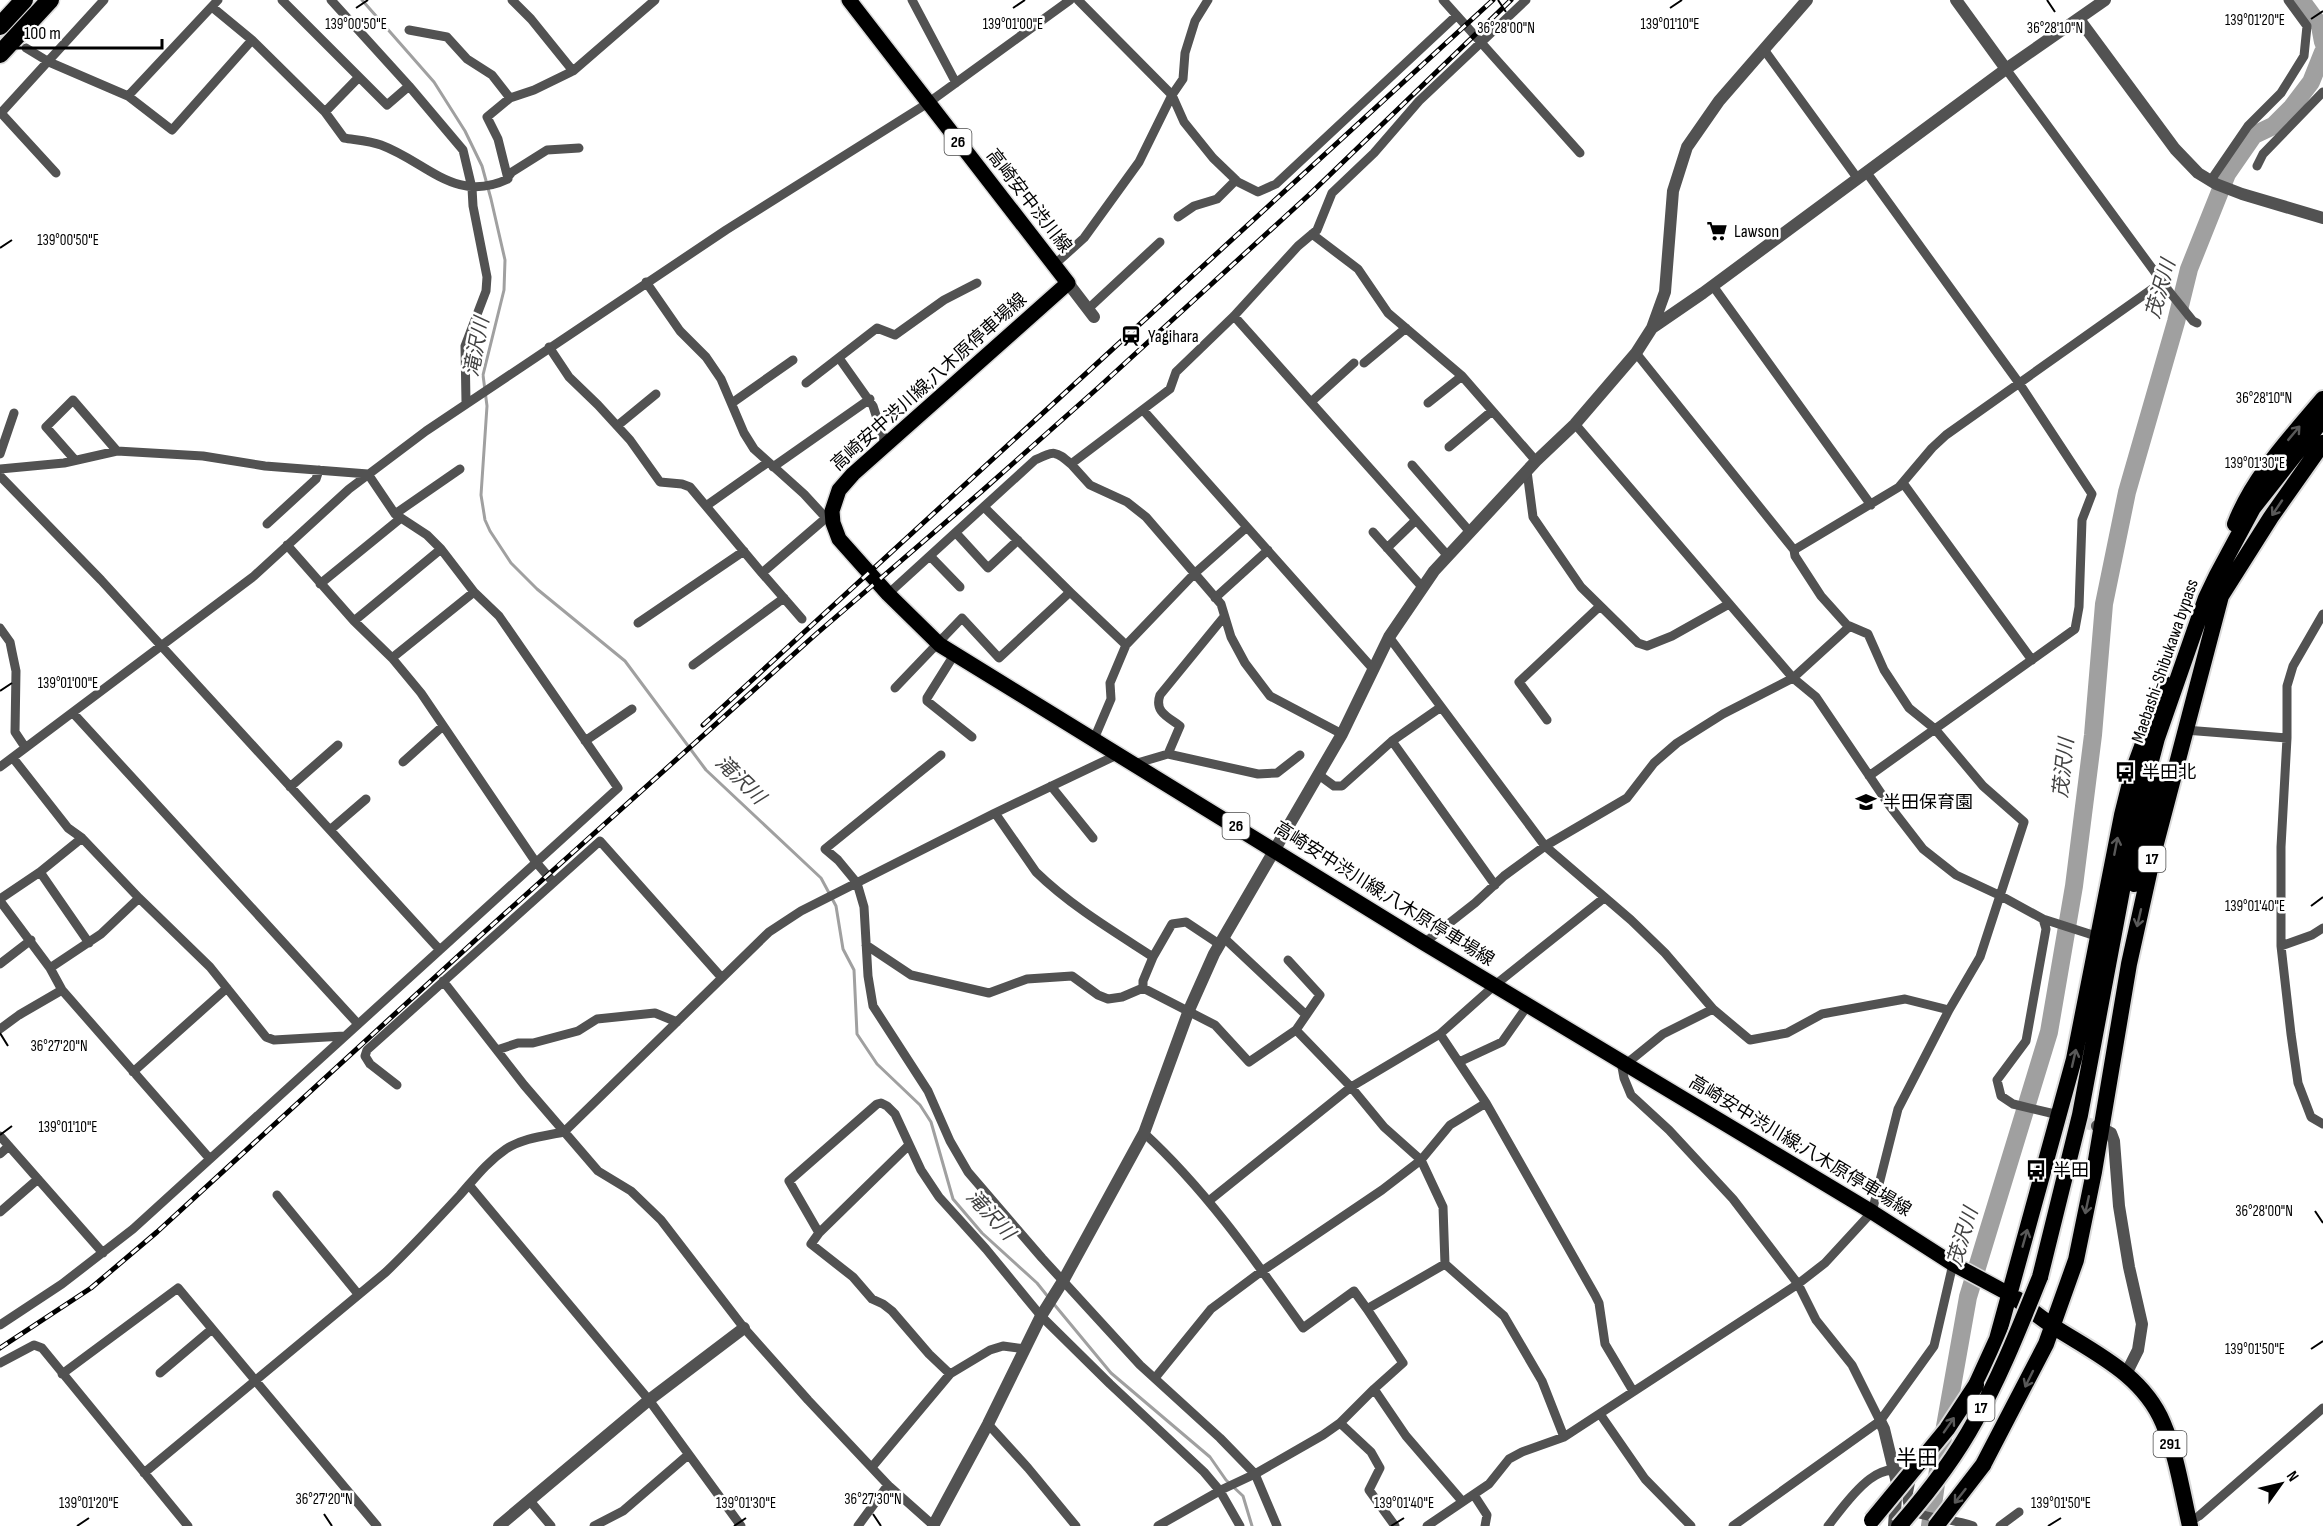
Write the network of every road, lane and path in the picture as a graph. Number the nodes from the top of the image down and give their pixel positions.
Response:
1 (24, 0) edge
2 (50, 0) edge
3 (104, 0) edge
4 (282, 0) edge
5 (331, 0) edge
6 (512, 0) edge
7 (655, 0) edge
8 (849, 0) edge
9 (912, 0) edge
10 (1070, 0) edge
11 (1078, 0) edge
12 (1208, 0) edge
13 (1443, 0) edge
14 (1526, 0) edge
15 (1807, 0) edge
16 (1956, 0) edge
17 (2104, 0) edge
18 (2288, 0) edge
19 (215, 4) edge
20 (1456, 16) junction
21 (2079, 19) junction
22 (0, 27) edge
23 (409, 30) dead end
24 (252, 40) junction
25 (1481, 44) junction
26 (26, 48) tunnel mouth
27 (1765, 51) junction
28 (0, 54) edge
29 (49, 62) junction
30 (2006, 69) junction
31 (573, 71) junction
32 (359, 77) junction
33 (956, 83) junction
34 (409, 86) junction
35 (2323, 92) edge
36 (1172, 95) junction
37 (128, 96) junction
38 (510, 98) junction
39 (928, 103) junction
40 (325, 112) junction
41 (0, 114) edge
42 (579, 148) dead end
43 (1580, 153) dead end
44 (2257, 166) dead end
45 (57, 173) dead end
46 (1862, 176) junction
47 (508, 177) junction
48 (1236, 180) junction
49 (2214, 182) junction
50 (475, 188) junction
51 (1178, 217) dead end
52 (2323, 218) edge
53 (1312, 234) junction
54 (1160, 242) dead end
55 (1054, 265) junction
56 (646, 282) junction
57 (2162, 282) junction
58 (977, 283) dead end
59 (1068, 283) junction
60 (1713, 286) junction
61 (1091, 313) joint
62 (1234, 316) junction
63 (2195, 322) dead end
64 (1406, 328) junction
65 (1652, 328) junction
66 (549, 348) junction
67 (1636, 353) junction
68 (839, 358) junction
69 (793, 360) dead end
70 (1462, 376) junction
71 (806, 383) dead end
72 (2019, 383) junction
73 (656, 394) dead end
74 (870, 399) junction
75 (2323, 399) edge
76 (466, 402) junction
77 (1311, 402) junction
78 (732, 403) junction
79 (1428, 403) dead end
80 (1143, 410) junction
81 (1492, 411) junction
82 (14, 413) dead end
83 (2323, 420) edge
84 (1575, 424) junction
85 (617, 426) junction
86 (2323, 443) edge
87 (886, 446) junction
88 (1449, 447) dead end
89 (117, 451) junction
90 (0, 454) edge
91 (75, 460) junction
92 (1071, 464) junction
93 (770, 465) junction
94 (1412, 465) dead end
95 (1532, 466) junction
96 (0, 469) edge
97 (460, 469) dead end
98 (318, 470) junction
99 (368, 474) junction
100 (0, 476) edge
101 (1903, 483) junction
102 (1870, 505) junction
103 (706, 506) junction
104 (984, 507) junction
105 (398, 516) junction
106 (829, 518) junction
107 (1416, 520) junction
108 (267, 524) dead end
109 (1247, 527) junction
110 (1373, 532) dead end
111 (1470, 532) junction
112 (956, 533) junction
113 (1018, 540) junction
114 (287, 545) junction
115 (1387, 548) junction
116 (441, 549) junction
117 (1268, 550) junction
118 (1794, 550) junction
119 (744, 551) junction
120 (930, 556) junction
121 (1448, 556) junction
122 (762, 573) junction
123 (1194, 574) junction
124 (2217, 575) junction
125 (320, 584) junction
126 (960, 587) dead end
127 (1423, 588) junction
128 (474, 592) junction
129 (1070, 592) junction
130 (888, 594) junction
131 (2213, 597) junction
132 (784, 598) junction
133 (1215, 598) junction
134 (1729, 604) junction
135 (1600, 606) junction
136 (2323, 614) edge
137 (1223, 618) junction
138 (802, 619) dead end
139 (354, 621) junction
140 (638, 623) dead end
141 (1850, 626) junction
142 (0, 628) edge
143 (1389, 637) junction
144 (938, 644) junction
145 (1126, 645) junction
146 (160, 647) junction
147 (954, 655) junction
148 (393, 658) junction
149 (2031, 660) junction
150 (693, 665) dead end
151 (1374, 670) junction
152 (1793, 678) junction
153 (895, 688) dead end
154 (1442, 707) junction
155 (632, 709) dead end
156 (73, 713) junction
157 (1547, 720) dead end
158 (443, 726) junction
159 (1935, 729) junction
160 (2185, 730) junction
161 (1342, 734) junction
162 (972, 736) dead end
163 (2287, 738) junction
164 (1094, 739) junction
165 (585, 741) junction
166 (1392, 741) junction
167 (338, 745) dead end
168 (25, 747) junction
169 (1119, 754) junction
170 (1168, 754) junction
171 (941, 755) dead end
172 (1300, 755) dead end
173 (13, 758) junction
174 (403, 762) dead end
175 (1134, 764) junction
176 (0, 767) edge
177 (1318, 775) junction
178 (1869, 776) junction
179 (1050, 786) junction
180 (290, 788) junction
181 (366, 799) dead end
182 (994, 813) junction
183 (330, 830) junction
184 (82, 838) junction
185 (1093, 838) dead end
186 (1545, 846) junction
187 (1275, 850) junction
188 (535, 861) junction
189 (40, 872) junction
190 (553, 882) junction
191 (857, 883) junction
192 (1495, 885) junction
193 (2001, 896) junction
194 (138, 898) junction
195 (1604, 898) junction
196 (0, 900) edge
197 (2043, 919) junction
198 (2323, 928) edge
199 (2099, 937) junction
200 (31, 940) junction
201 (1221, 940) junction
202 (89, 943) junction
203 (1424, 943) junction
204 (866, 945) junction
205 (2281, 946) junction
206 (440, 949) junction
207 (1153, 957) junction
208 (1288, 960) dead end
209 (0, 964) edge
210 (50, 968) junction
211 (722, 978) junction
212 (443, 981) junction
213 (1495, 985) junction
214 (1143, 987) junction
215 (227, 988) junction
216 (62, 990) junction
217 (1528, 1005) junction
218 (1713, 1009) junction
219 (1190, 1010) junction
220 (1949, 1010) junction
221 (1305, 1014) junction
222 (677, 1022) junction
223 (358, 1024) junction
224 (0, 1029) edge
225 (1296, 1030) junction
226 (1440, 1034) junction
227 (344, 1036) junction
228 (497, 1050) junction
229 (1459, 1062) junction
230 (1626, 1064) junction
231 (133, 1072) junction
232 (397, 1084) dead end
233 (1352, 1087) junction
234 (1486, 1103) junction
235 (2059, 1115) junction
236 (2323, 1124) edge
237 (2099, 1126) junction
238 (564, 1132) junction
239 (1144, 1132) junction
240 (0, 1136) edge
241 (909, 1145) junction
242 (9, 1146) junction
243 (0, 1154) edge
244 (210, 1159) junction
245 (1421, 1160) junction
246 (38, 1179) junction
247 (469, 1185) junction
248 (278, 1195) dead end
249 (1210, 1200) junction
250 (0, 1212) edge
251 (1872, 1212) junction
252 (819, 1233) junction
253 (103, 1253) junction
254 (1444, 1264) junction
255 (1959, 1267) junction
256 (1263, 1271) junction
257 (1063, 1281) junction
258 (1798, 1284) junction
259 (358, 1294) junction
260 (2009, 1294) junction
261 (1366, 1309) junction
262 (1041, 1316) junction
263 (0, 1325) edge
264 (2053, 1326) junction
265 (744, 1328) junction
266 (212, 1329) junction
267 (1025, 1349) junction
268 (0, 1363) edge
269 (160, 1373) dead end
270 (62, 1374) junction
271 (950, 1374) junction
272 (2126, 1374) junction
273 (1155, 1378) junction
274 (255, 1379) junction
275 (1374, 1389) junction
276 (1633, 1391) junction
277 (649, 1400) junction
278 (2323, 1408) edge
279 (1600, 1414) junction
280 (1880, 1421) junction
281 (988, 1424) junction
282 (1340, 1424) junction
283 (1564, 1437) junction
284 (688, 1455) junction
285 (872, 1467) junction
286 (1893, 1471) junction
287 (144, 1473) junction
288 (1255, 1474) junction
289 (888, 1485) junction
290 (1221, 1490) junction
291 (1474, 1495) junction
292 (530, 1501) junction
293 (1462, 1501) junction
294 (2019, 1512) dead end
295 (1869, 1523) edge
296 (2189, 1524) edge
297 (188, 1526) edge
298 (377, 1526) edge
299 (499, 1526) edge
300 (551, 1526) edge
301 (594, 1526) edge
302 (741, 1526) edge
303 (858, 1526) edge
304 (933, 1526) edge
305 (1076, 1526) edge
306 (1158, 1526) edge
307 (1240, 1526) edge
308 (1277, 1526) edge
309 (1395, 1526) edge
310 (1427, 1526) edge
311 (1485, 1526) edge
312 (1691, 1526) edge
313 (1734, 1526) edge
314 (1828, 1526) edge
315 (1894, 1526) edge
316 (1899, 1526) edge
317 (1936, 1526) edge
318 (1973, 1526) edge
319 (2000, 1526) edge

1 - 22 highway
2 - 28 highway
3 - 29 street
4 - 32 street
5 - 34 street
6 - 31 street
7 - 31 street
8 - 39 main road, 高崎安中渋川線 / 26
9 - 33 street
10 - 33 street
11 - 36 street
12 - 36 street
13 - 20 street
14 - 25 street
15 - 27 street
16 - 30 street
17 - 21 street
18 - 49 street
19 - 24 street
19 - 37 street
20 - 25 street
20 - 48 street
21 - 30 street
21 - 49 street
23 - 38 street
24 - 37 street
24 - 40 street
25 - 43 street
25 - 53 street
26 - 29 street
27 - 46 street
27 - 65 street
29 - 37 street
29 - 41 street
30 - 46 street
30 - 57 street
31 - 38 street
32 - 34 street
32 - 40 street
33 - 39 street
34 - 50 street
35 - 44 street
36 - 48 street
36 - 55 street
38 - 47 street
39 - 55 main road, 高崎安中渋川線 / 26
39 - 56 street
40 - 50 street
41 - 45 street
42 - 47 street
46 - 60 street
46 - 72 street
47 - 50 street
48 - 51 street
49 - 52 street
50 - 76 street
53 - 62 street
53 - 64 street
54 - 61 street
55 - 59 main road, 高崎安中渋川線 / 26
56 - 66 street
56 - 78 street
57 - 63 street
57 - 72 street
58 - 68 street
59 - 61 street
59 - 87 main road, 高崎安中渋川線;八木原停車場線
60 - 65 street
60 - 102 street
62 - 77 street
62 - 80 street
64 - 70 street
64 - 77 street
65 - 67 street
66 - 76 street
66 - 85 street
67 - 84 street
67 - 118 street
68 - 71 street
68 - 74 street
69 - 78 street
70 - 79 street
70 - 81 street
72 - 101 street
72 - 149 street
73 - 85 street
74 - 87 street
74 - 93 street
124 -> 75 highway
76 - 99 street
77 - 107 street
78 - 93 street
80 - 92 street
80 - 109 street
81 - 88 street
81 - 95 street
82 - 90 street
83 - 124 highway, Maebashi-Shibukawa bypass / 17
84 - 95 street
84 - 134 street
85 - 103 street
86 -> 131 highway, Maebashi-Shibukawa bypass / 17
87 - 106 main road, 高崎安中渋川線;八木原停車場線
89 - 91 street
89 - 91 street
89 - 98 street
91 - 96 street
92 - 104 street
92 - 123 street
93 - 103 street
93 - 106 street
94 - 111 street
95 - 111 street
95 - 135 street
97 - 105 street
98 - 99 street
98 - 108 street
99 - 105 street
99 - 114 street
100 - 146 street
101 - 102 street
101 - 149 street
102 - 118 street
103 - 119 street
104 - 112 street
104 - 113 street
105 - 116 street
105 - 125 street
106 - 122 street
106 - 130 main road, 高崎安中渋川線;八木原停車場線 / 26
107 - 115 street
107 - 121 street
109 - 117 street
109 - 123 street
110 - 115 street
111 - 121 street
112 - 113 street
112 - 120 street
113 - 129 street
114 - 125 street
114 - 146 street
115 - 127 street
116 - 128 street
116 - 139 street
117 - 133 street
117 - 151 street
118 - 141 street
119 - 122 street
119 - 140 street
120 - 126 street
120 - 130 street
121 - 127 street
122 - 132 street
123 - 133 street
123 - 145 street
124 - 131 highway, Maebashi-Shibukawa bypass / 17
125 - 139 street
127 - 143 street
128 - 148 street
128 - 165 street
129 - 144 street
129 - 145 street
130 - 144 main road, 高崎安中渋川線;八木原停車場線 / 26
131 - 160 highway, 17
199 -> 131 highway, 17
131 - 316 highway, Maebashi-Shibukawa bypass / 17, bridge
132 - 138 street
132 - 150 street
133 - 137 street
134 - 135 street
134 - 152 street
135 - 157 street
136 - 163 street
137 - 161 street
137 - 170 street
139 - 148 street
141 - 152 street
141 - 159 street
142 - 168 street
143 - 151 street
143 - 154 street
144 - 147 main road, 高崎安中渋川線;八木原停車場線 / 26
144 - 153 street
145 - 164 street
146 - 156 street
146 - 180 street
147 - 162 street
147 - 164 main road, 高崎安中渋川線;八木原停車場線 / 26
148 - 158 street
149 - 159 street
151 - 161 street
152 - 178 street
152 - 186 street
154 - 166 street
154 - 186 street
155 - 165 street
156 - 168 street
156 - 223 street
158 - 174 street
158 - 188 street
159 - 178 street
159 - 193 street
160 - 163 street
160 -> 237 highway, 17
161 - 177 street
163 - 205 street
164 - 169 main road, 高崎安中渋川線;八木原停車場線 / 26
165 - 188 street
166 - 177 street
166 - 192 street
167 - 180 street
168 - 173 street
169 - 175 main road, 高崎安中渋川線;八木原停車場線 / 26
169 - 179 street
170 - 172 street
170 - 175 street
171 - 191 street
173 - 176 street
173 - 184 street
175 - 187 main road, 高崎安中渋川線;八木原停車場線 / 26
177 - 187 street
178 - 193 street
179 - 182 street
179 - 185 street
180 - 183 street
181 - 183 street
182 - 191 street
182 - 207 street
183 - 206 street
184 - 189 street
184 - 194 street
186 - 192 street
186 - 195 street
187 - 201 street
187 - 203 main road, 高崎安中渋川線;八木原停車場線 / 26
188 - 190 street
188 - 206 street
189 - 196 street
189 - 202 street
190 - 211 street
190 - 212 street
191 - 204 street
191 - 211 street
192 - 203 street
193 - 197 street
193 - 220 street
194 - 202 street
194 - 215 street
195 - 213 street
195 - 218 street
196 - 200 street
197 - 199 street
197 - 235 street
198 - 205 street
235 -> 199 highway, 17
200 - 209 street
200 - 210 street
201 - 207 street
201 - 219 street
201 - 221 street
202 - 210 street
203 - 213 main road, 高崎安中渋川線;八木原停車場線 / 26
204 - 214 street
204 - 257 street
205 - 236 street
206 - 223 street
207 - 214 street
208 - 221 street
210 - 216 street
211 - 222 street
212 - 228 street
212 - 232 street
213 - 217 main road, 高崎安中渋川線;八木原停車場線 / 26
213 - 226 street
214 - 219 street
215 - 227 street
215 - 231 street
216 - 224 street
216 - 231 street
217 - 229 street
217 - 230 main road, 高崎安中渋川線;八木原停車場線 / 26
218 - 220 street
218 - 230 street
219 - 225 street
219 - 239 street
220 - 251 street
221 - 225 street
222 - 228 street
222 - 238 street
223 - 227 street
225 - 233 street
226 - 229 street
226 - 233 street
227 - 244 street
228 - 238 street
229 - 234 street
230 - 251 main road, 高崎安中渋川線;八木原停車場線 / 26
230 - 258 street
231 - 244 street
233 - 245 street
233 - 249 street
234 - 245 street
234 - 276 street
260 -> 235 highway, 17
237 -> 264 highway, 17
237 - 272 street
238 - 247 street
238 - 265 street
239 - 249 street
239 - 257 street
240 - 242 street
241 - 252 street
241 - 252 street
241 - 262 street
242 - 243 street
242 - 246 street
244 - 253 street
245 - 254 street
245 - 256 street
246 - 250 street
246 - 253 street
247 - 259 street
247 - 277 street
248 - 259 street
249 - 256 street
251 - 255 main road, 高崎安中渋川線;八木原停車場線 / 26
251 - 258 street
252 - 271 street
253 - 263 street
254 - 261 street
254 - 283 street
255 - 260 main road, 26
255 - 280 street
256 - 261 street
256 - 273 street
257 - 262 street
257 - 273 street
258 - 276 street
258 - 280 street
259 - 274 street
260 - 264 highway, 291
295 -> 260 highway, 17, bridge
261 - 275 street
262 - 267 street
262 - 290 street
264 - 272 highway, 291
264 -> 317 highway, 17, bridge
265 - 277 street
265 - 285 street
266 - 269 street
266 - 270 street
266 - 274 street
267 - 271 street
267 - 281 street
268 - 270 street
270 - 287 street
271 - 285 street
272 - 296 highway, 291
273 - 288 street
274 - 287 street
274 - 298 street
275 - 282 street
275 - 293 street
276 - 279 street
277 - 284 street
277 - 292 street
278 - 296 street
279 - 283 street
279 - 312 street
280 - 286 street
280 - 313 street
281 - 304 street
281 - 305 street
282 - 288 street
282 - 309 street
283 - 291 street
284 - 301 street
284 - 302 street
285 - 289 street
286 - 314 street
286 - 315 street
286 - 318 street
287 - 297 street
288 - 290 street
288 - 308 street
289 - 303 street
289 - 304 street
290 - 306 street
290 - 307 street
291 - 293 street
291 - 311 street
292 - 299 street
292 - 300 street
293 - 310 street
294 - 319 street

